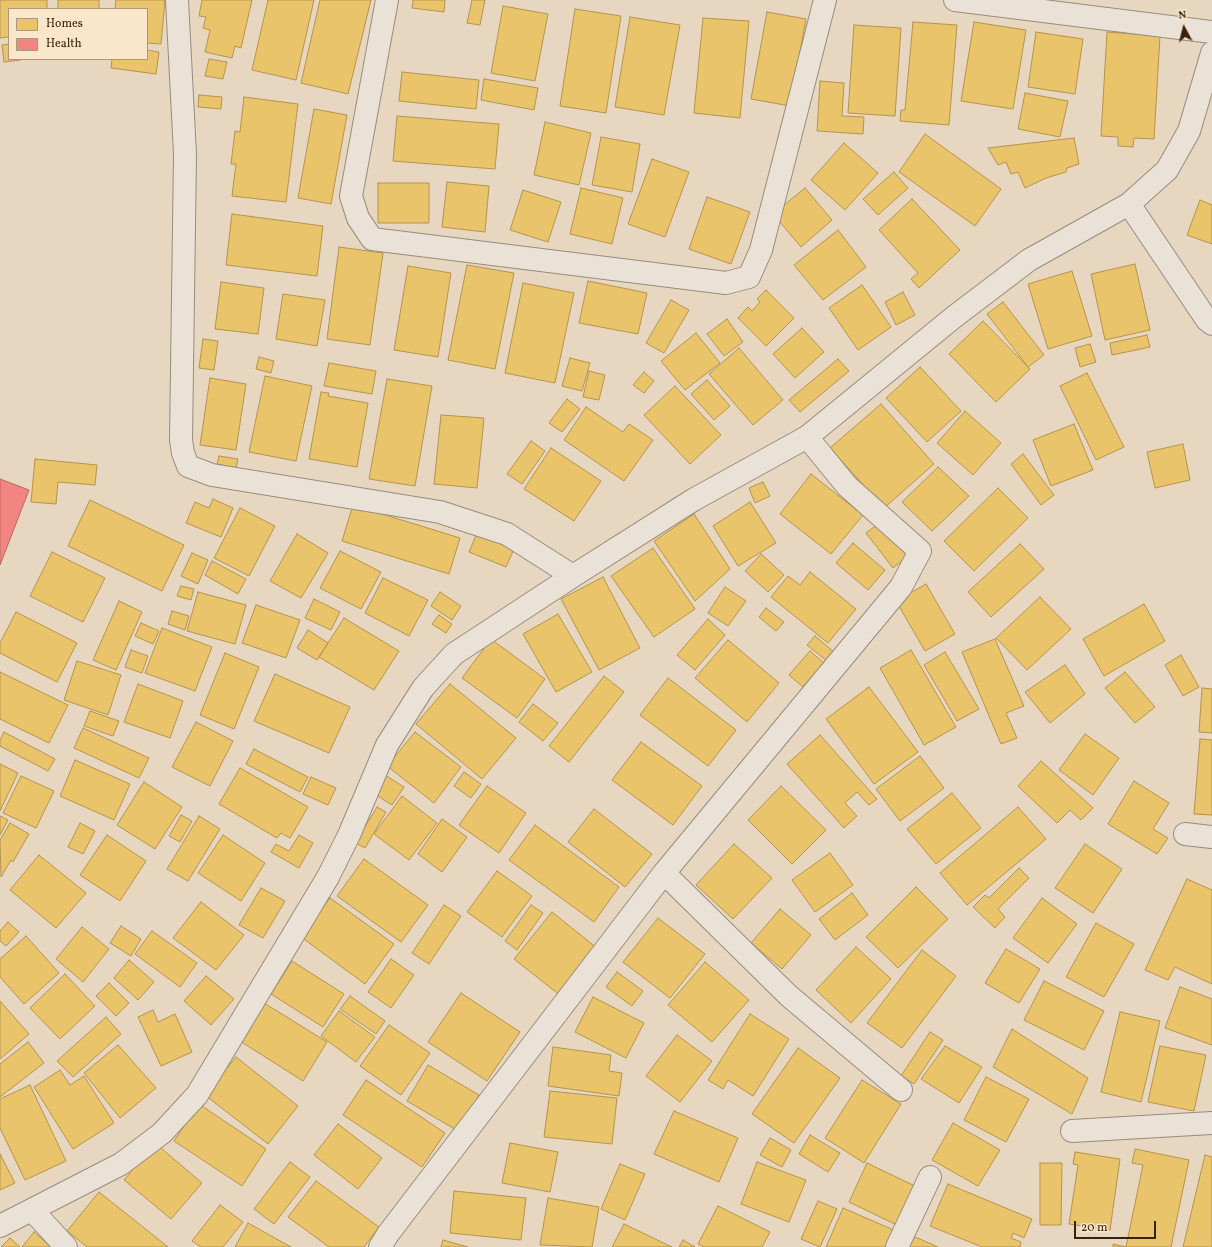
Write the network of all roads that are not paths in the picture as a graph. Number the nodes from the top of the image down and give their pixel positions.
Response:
1 (177, 0) edge
2 (387, 0) edge
3 (824, 0) edge
4 (955, 0) edge
5 (1212, 32) edge
6 (1212, 53) edge
7 (1129, 204) junction
8 (1212, 324) edge
9 (807, 437) junction
10 (573, 576) junction
11 (1185, 834) dead end
12 (1212, 837) edge
13 (664, 873) junction
14 (901, 1090) dead end
15 (1212, 1123) edge
16 (1072, 1131) dead end
17 (930, 1177) dead end
18 (33, 1211) junction
19 (0, 1226) edge
20 (66, 1247) edge
21 (380, 1247) edge
22 (897, 1247) edge

1 - 10 street
2 - 3 street
4 - 5 street
6 - 7 street
7 - 8 street
7 - 9 street
9 - 10 street
9 - 13 street
10 - 18 street
11 - 12 street
13 - 14 street
13 - 21 street
15 - 16 street
17 - 22 street
18 - 19 street
18 - 20 street

